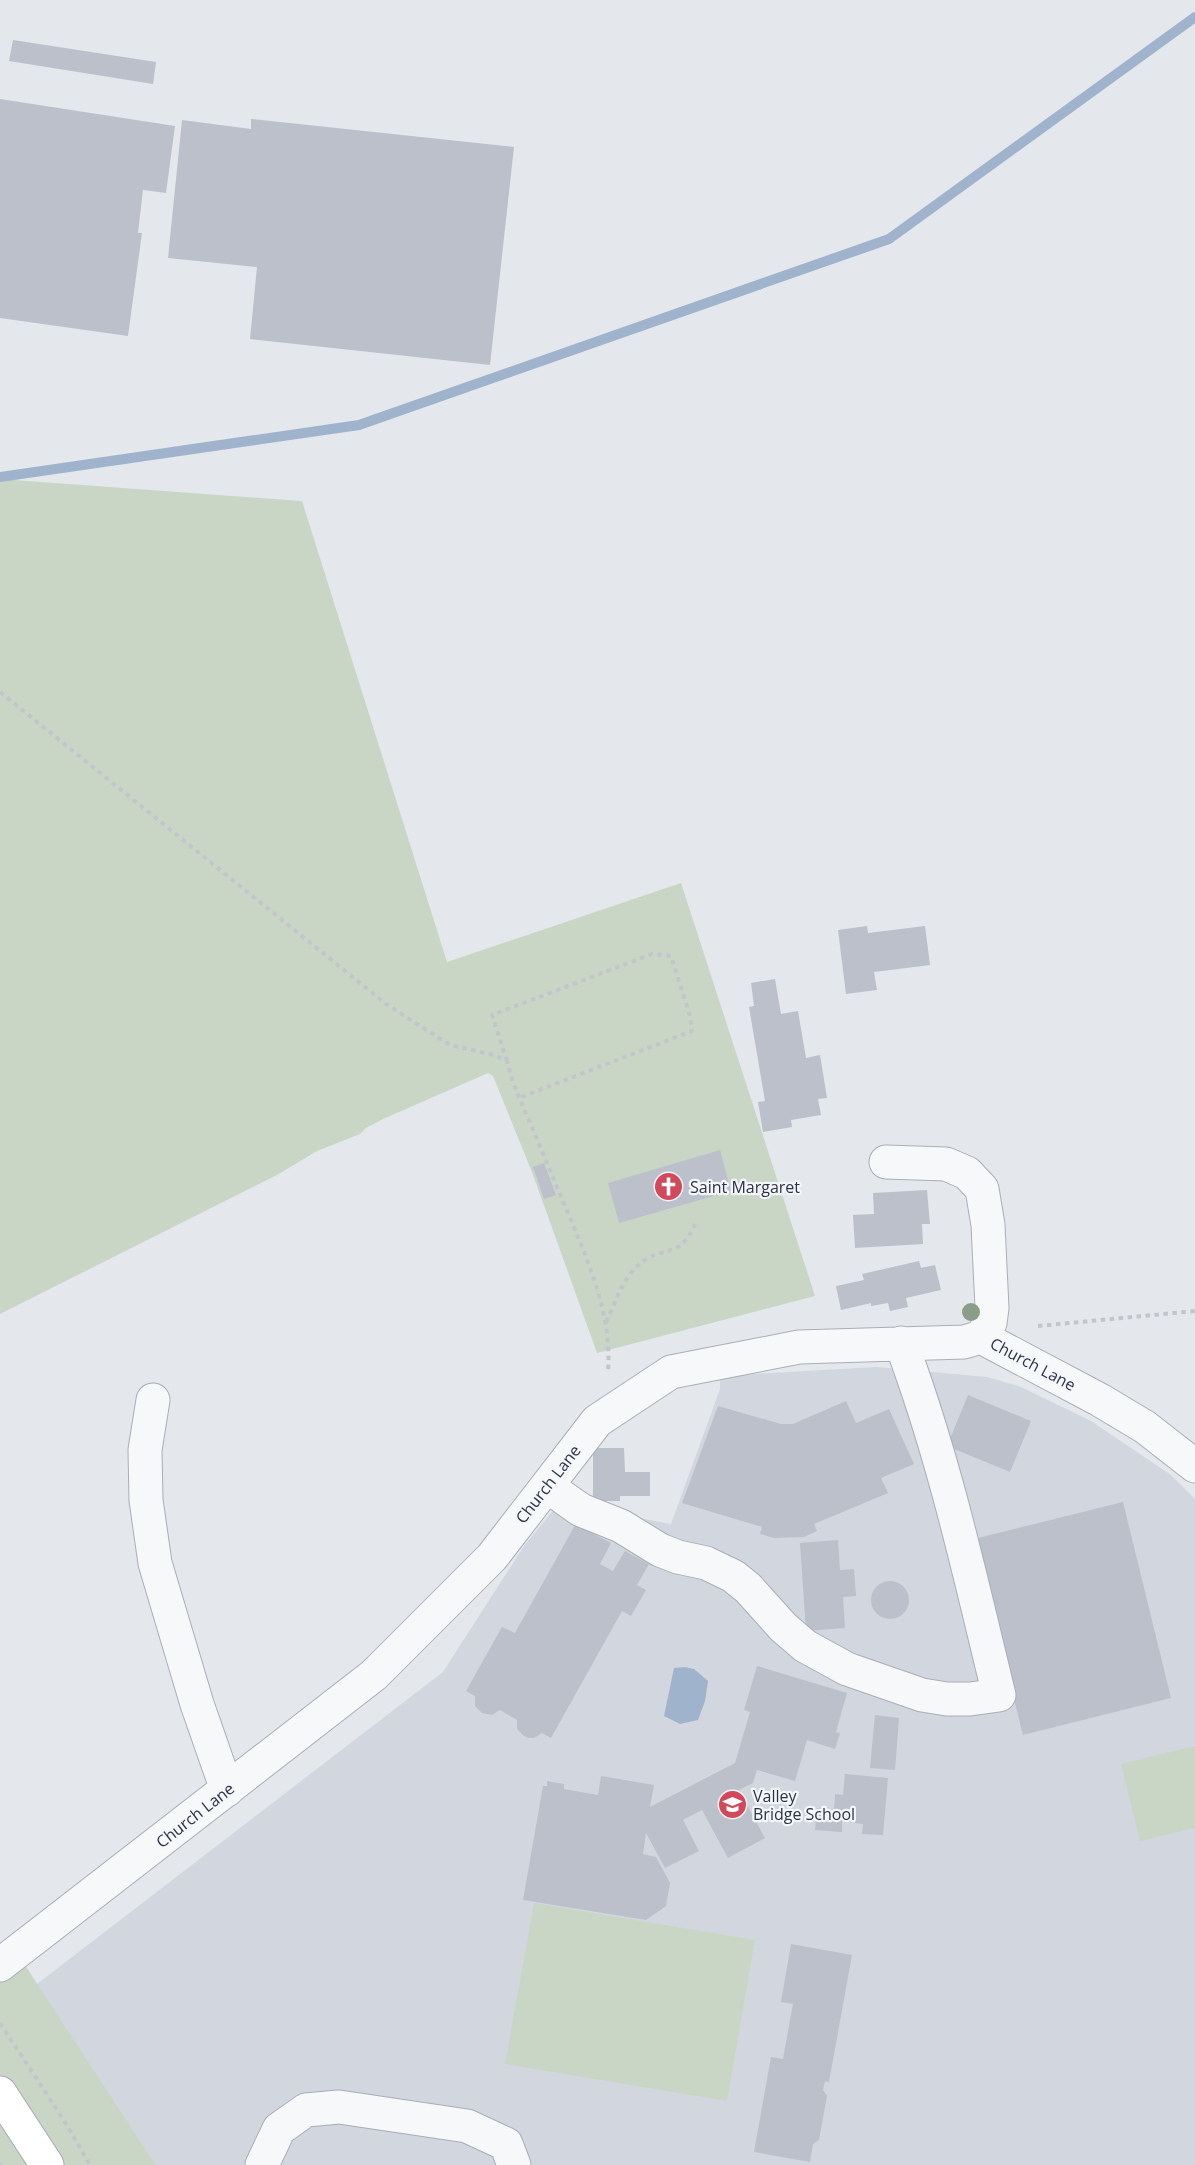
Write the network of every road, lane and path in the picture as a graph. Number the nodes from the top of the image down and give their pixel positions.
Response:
1 (0, 692) edge
2 (507, 1061) junction
3 (519, 1098) junction
4 (886, 1162) dead end
5 (695, 1224) dead end
6 (1195, 1311) edge
7 (606, 1323) junction
8 (1035, 1327) dead end
9 (981, 1337) junction
10 (901, 1343) junction
11 (609, 1351) dead end
12 (153, 1400) dead end
13 (1195, 1466) edge
14 (547, 1486) junction
15 (227, 1790) junction
16 (0, 1965) edge
17 (0, 2023) edge
18 (0, 2093) edge
19 (47, 2165) edge
20 (90, 2165) edge
21 (262, 2165) edge
22 (514, 2165) edge

1 - 2 path
2 - 3 path
2 - 3 path
3 - 7 path
4 - 9 street
5 - 7 path
6 - 8 path
7 - 11 path
9 - 10 street, Church Lane
9 - 13 street, Church Lane
10 - 14 street, Church Lane
10 - 14 street
12 - 15 street
14 - 15 street, Church Lane
15 - 16 street, Church Lane
17 - 20 path
18 - 19 main road
21 - 22 street

